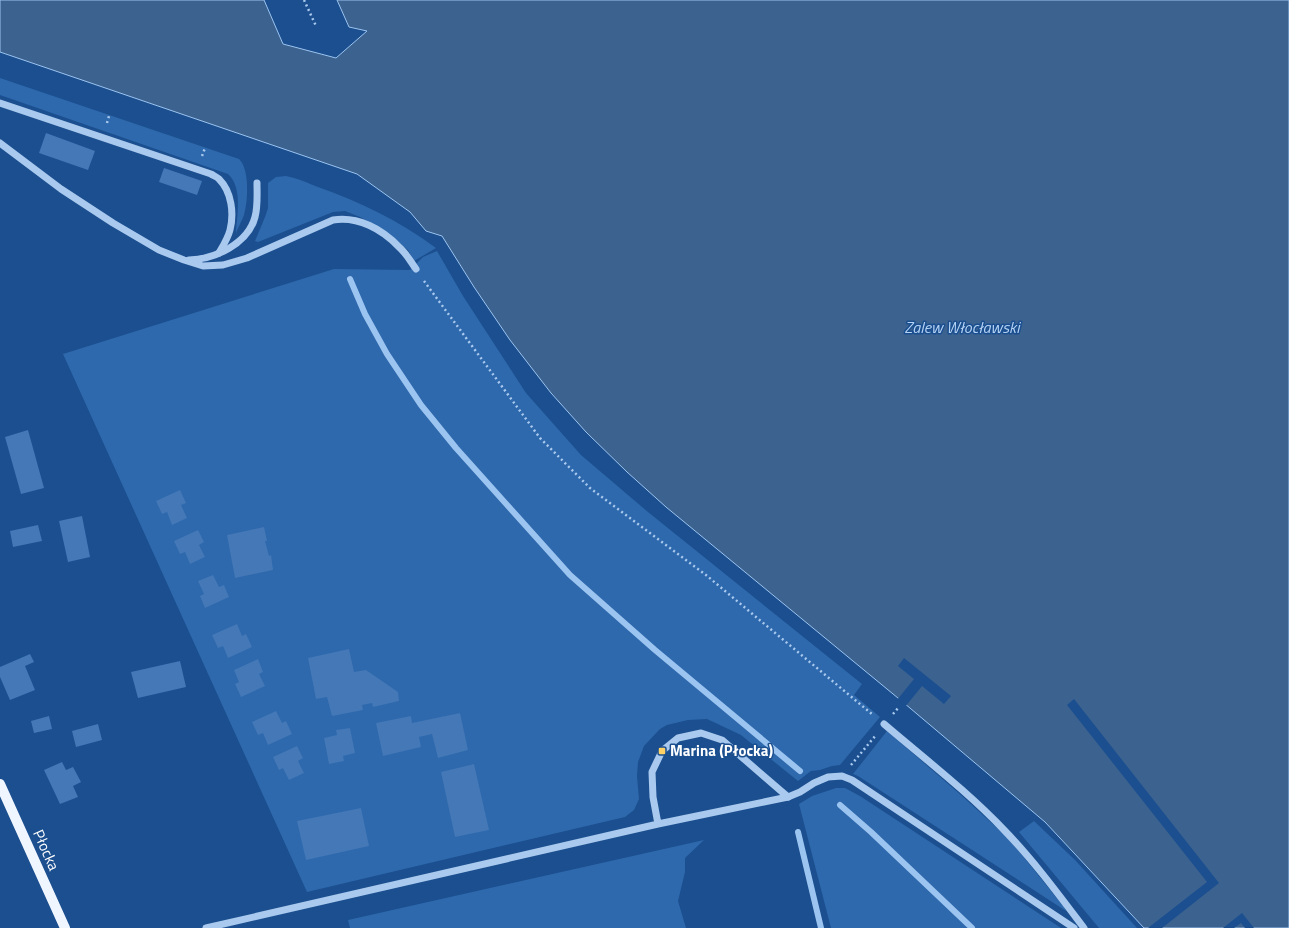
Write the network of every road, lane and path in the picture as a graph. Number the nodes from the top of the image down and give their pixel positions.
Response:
1 (304, 0) edge
2 (316, 26) dead end
3 (0, 103) edge
4 (0, 143) edge
5 (257, 183) dead end
6 (219, 253) junction
7 (184, 260) junction
8 (416, 269) joint
9 (884, 724) junction
10 (842, 776) junction
11 (0, 784) edge
12 (788, 797) junction
13 (658, 824) junction
14 (65, 928) edge
15 (206, 928) edge
16 (1074, 928) edge
17 (1084, 928) edge

1 - 2 path
3 - 6 lane
4 - 7 lane
5 - 6 lane
6 - 7 lane
7 - 8 lane
8 - 9 path
9 - 10 path
9 - 17 lane
10 - 12 lane
10 - 16 lane
11 - 14 main road, Płocka
12 - 13 lane
12 - 13 lane
13 - 15 lane

